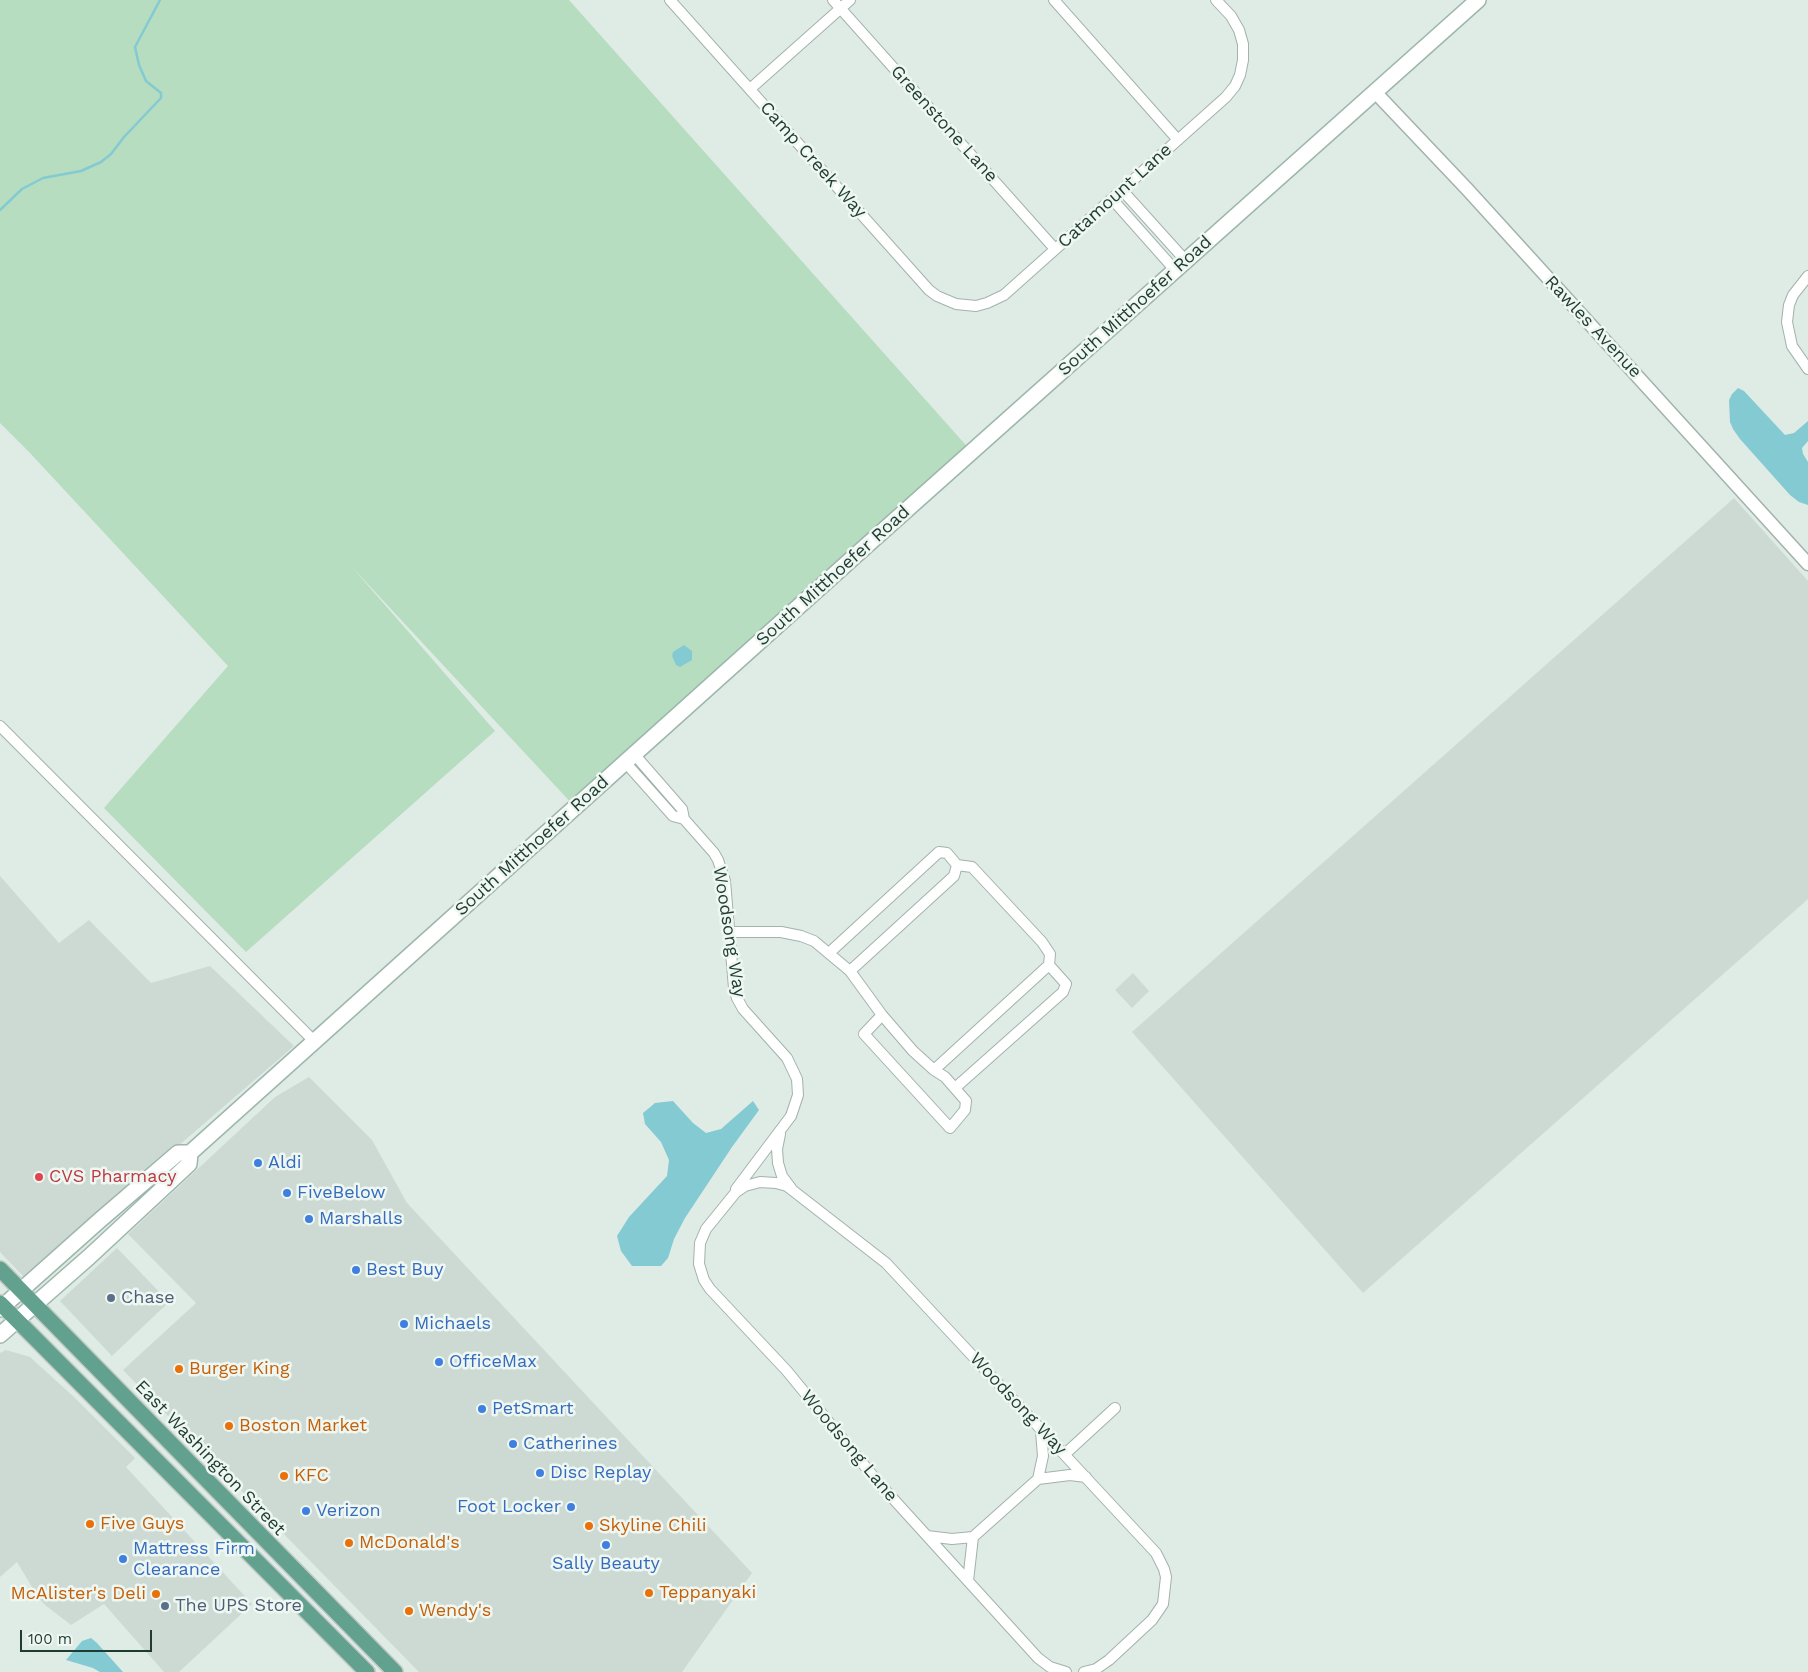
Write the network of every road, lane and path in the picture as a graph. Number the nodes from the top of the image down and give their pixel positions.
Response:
1 (670, 0) edge
2 (833, 0) edge
3 (850, 0) edge
4 (1054, 0) edge
5 (1216, 0) edge
6 (1478, 0) edge
7 (841, 8) junction
8 (750, 89) junction
9 (1375, 92) junction
10 (1178, 140) junction
11 (1122, 190) junction
12 (1112, 199) junction
13 (1055, 249) junction
14 (1181, 266) junction
15 (1808, 276) edge
16 (965, 306) joint
17 (1808, 369) edge
18 (1808, 564) edge
19 (0, 726) edge
20 (630, 758) junction
21 (957, 865) junction
22 (730, 932) junction
23 (829, 953) junction
24 (1049, 965) junction
25 (850, 971) junction
26 (882, 1015) junction
27 (314, 1041) junction
28 (934, 1070) junction
29 (955, 1088) junction
30 (783, 1126) junction
31 (190, 1153) junction
32 (794, 1190) junction
33 (731, 1196) junction
34 (0, 1269) edge
35 (26, 1305) junction
36 (1, 1306) edge
37 (0, 1335) edge
38 (1115, 1408) dead end
39 (1041, 1431) junction
40 (1065, 1454) junction
41 (1086, 1477) junction
42 (1038, 1479) junction
43 (927, 1536) junction
44 (973, 1538) junction
45 (968, 1582) junction
46 (367, 1672) edge
47 (395, 1672) edge
48 (1066, 1672) edge
49 (1084, 1672) edge

1 - 8 street, Camp Creek Way
2 - 7 street, Greenstone Lane
3 - 7 street
4 - 10 street
5 - 10 street, Catamount Lane
6 - 9 main road, South Mitthoefer Road
7 - 8 street
7 - 13 street, Greenstone Lane
8 - 16 street, Camp Creek Way
9 - 14 main road, South Mitthoefer Road
9 - 18 street, Rawles Avenue
10 - 11 street, Catamount Lane
11 - 12 street, Catamount Lane
11 - 14 street
12 - 13 street, Catamount Lane
12 - 14 street
13 - 16 street, Catamount Lane
14 - 20 main road, South Mitthoefer Road
15 - 17 street
19 - 27 street
20 - 22 street, Woodsong Way
20 - 27 main road, South Mitthoefer Road
21 - 23 street
21 - 24 street
21 - 25 street
22 - 23 street
22 - 30 street, Woodsong Way
23 - 25 street
24 - 28 street
24 - 29 street
25 - 26 street
26 - 28 street
26 - 29 street
27 - 31 main road, South Mitthoefer Road
28 - 29 street
30 - 32 street, Woodsong Way
30 - 33 street, Woodsong Lane
31 - 35 main road, South Mitthoefer Road
31 - 35 main road, South Mitthoefer Road
32 - 33 street, Woodsong Lane
32 - 39 street, Woodsong Way
33 - 43 street, Woodsong Lane
34 - 35 main road, East Washington Street
35 - 36 main road, East Washington Street
35 - 36 main road
35 - 37 main road
35 - 46 main road, East Washington Street
35 - 47 main road, East Washington Street
38 - 40 street
39 - 40 street, Woodsong Way
39 - 42 street
40 - 41 street, Woodsong Way
41 - 42 street
41 - 49 street, Woodsong Way
42 - 44 street
43 - 44 street
43 - 45 street, Woodsong Lane
44 - 45 street
45 - 48 street, Woodsong Lane

